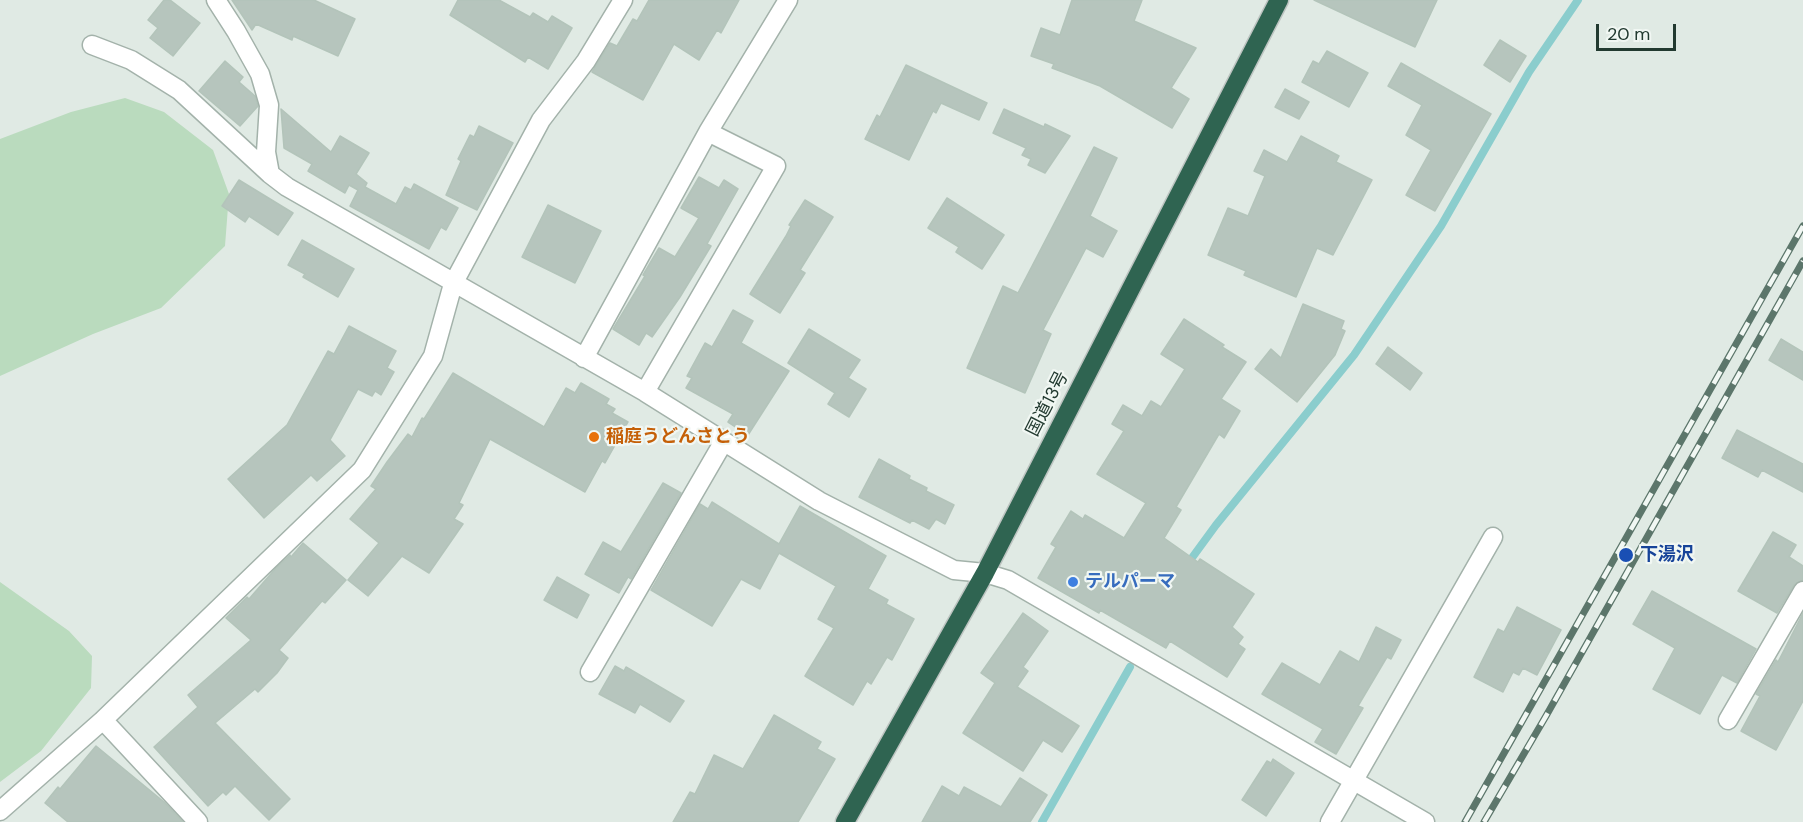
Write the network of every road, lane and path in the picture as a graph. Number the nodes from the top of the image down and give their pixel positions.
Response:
1 (216, 0) edge
2 (623, 0) edge
3 (788, 0) edge
4 (1279, 0) edge
5 (92, 45) dead end
6 (708, 132) junction
7 (270, 174) junction
8 (453, 284) junction
9 (584, 358) junction
10 (645, 392) junction
11 (724, 441) junction
12 (1493, 537) dead end
13 (986, 573) junction
14 (1803, 591) edge
15 (590, 672) dead end
16 (103, 720) junction
17 (1728, 720) dead end
18 (1354, 781) junction
19 (0, 811) edge
20 (198, 822) edge
21 (845, 822) edge
22 (1330, 822) edge
23 (1425, 822) edge

1 - 7 street
2 - 8 street
3 - 6 street
4 - 13 highway, 国道13号
5 - 7 street
6 - 9 street
6 - 10 street
7 - 8 street
8 - 9 street
8 - 16 street
9 - 10 street
10 - 11 street
11 - 13 street
11 - 15 street
12 - 18 street
13 - 18 street
13 - 21 highway, 国道13号
14 - 17 street
16 - 19 street
16 - 20 street
18 - 22 street
18 - 23 street

